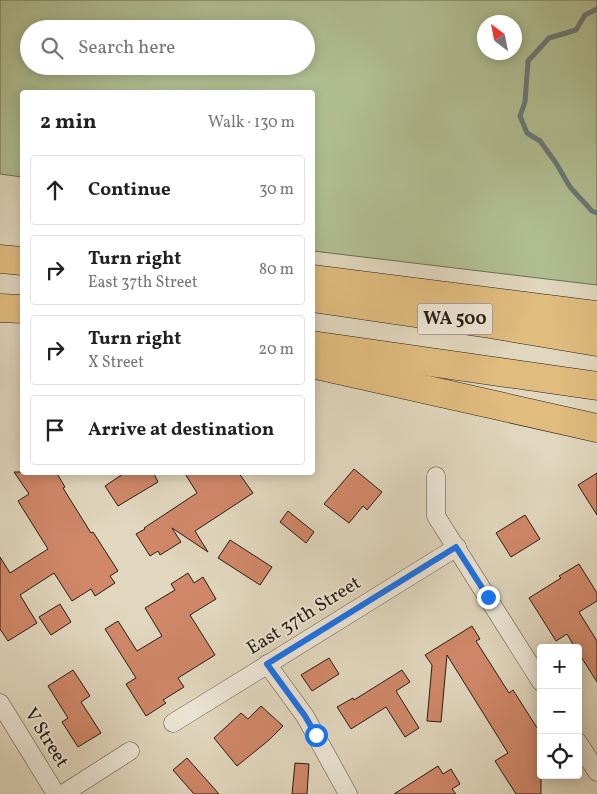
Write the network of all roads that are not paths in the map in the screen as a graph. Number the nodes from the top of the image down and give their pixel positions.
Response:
1 (20, 256) edge
2 (0, 258) edge
3 (20, 261) edge
4 (315, 279) edge
5 (315, 298) edge
6 (0, 308) edge
7 (20, 309) edge
8 (597, 314) edge
9 (597, 342) edge
10 (315, 345) edge
11 (315, 365) edge
12 (597, 386) edge
13 (597, 428) edge
14 (436, 476) dead end
15 (456, 547) junction
16 (267, 664) junction
17 (537, 676) edge
18 (0, 703) edge
19 (173, 722) dead end
20 (582, 748) edge
21 (130, 751) dead end
22 (597, 772) edge
23 (56, 794) edge
24 (63, 794) edge
25 (348, 794) edge

1 - 2 highway
2 - 3 highway
4 - 8 highway
5 - 9 highway, WA 500
6 - 7 highway
10 - 12 highway, WA 500
11 - 13 highway
14 - 15 street
15 - 16 street, East 37th Street
15 - 17 street
16 - 19 street, East 37th Street
16 - 25 street
18 - 23 street, V Street
20 - 22 street
21 - 24 street

